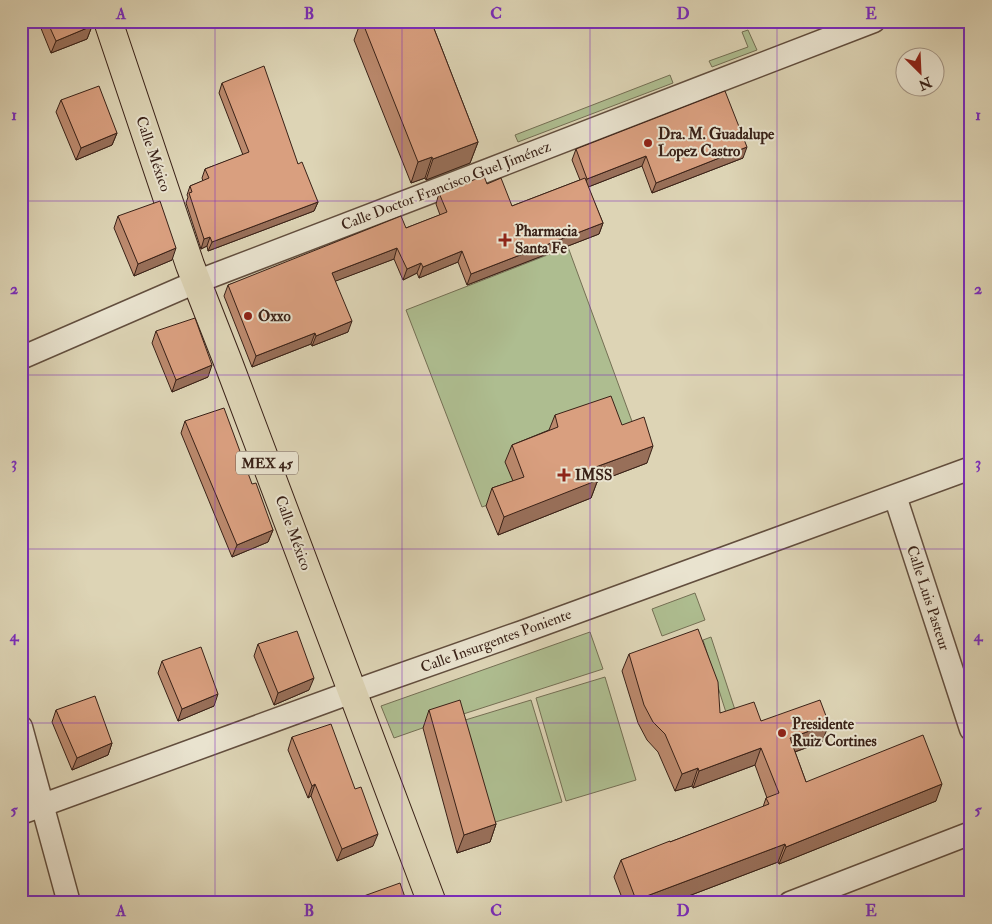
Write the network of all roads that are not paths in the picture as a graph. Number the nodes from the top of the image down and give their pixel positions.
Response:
1 (108, 21) edge
2 (874, 21) edge
3 (196, 282) junction
4 (21, 358) edge
5 (971, 468) edge
6 (895, 496) junction
7 (352, 692) junction
8 (21, 727) edge
9 (971, 729) edge
10 (42, 806) junction
11 (21, 813) edge
12 (971, 834) edge
13 (69, 903) edge
14 (432, 903) edge
15 (790, 903) edge

1 - 3 main road, Calle México / MEX 45
2 - 3 street, Calle Doctor Francisco Guel Jiménez
3 - 4 street, Calle Doctor Francisco Guel Jiménez
3 - 7 main road, Calle México / MEX 45
5 - 6 street, Calle Insurgentes Poniente
6 - 7 street, Calle Insurgentes Poniente
6 - 9 street, Calle Luis Pasteur
7 - 10 street, Calle Insurgentes Poniente
7 - 14 main road, Calle México / MEX 45
8 - 10 street
10 - 11 street, Calle Insurgentes Poniente
10 - 13 street
12 - 15 street

